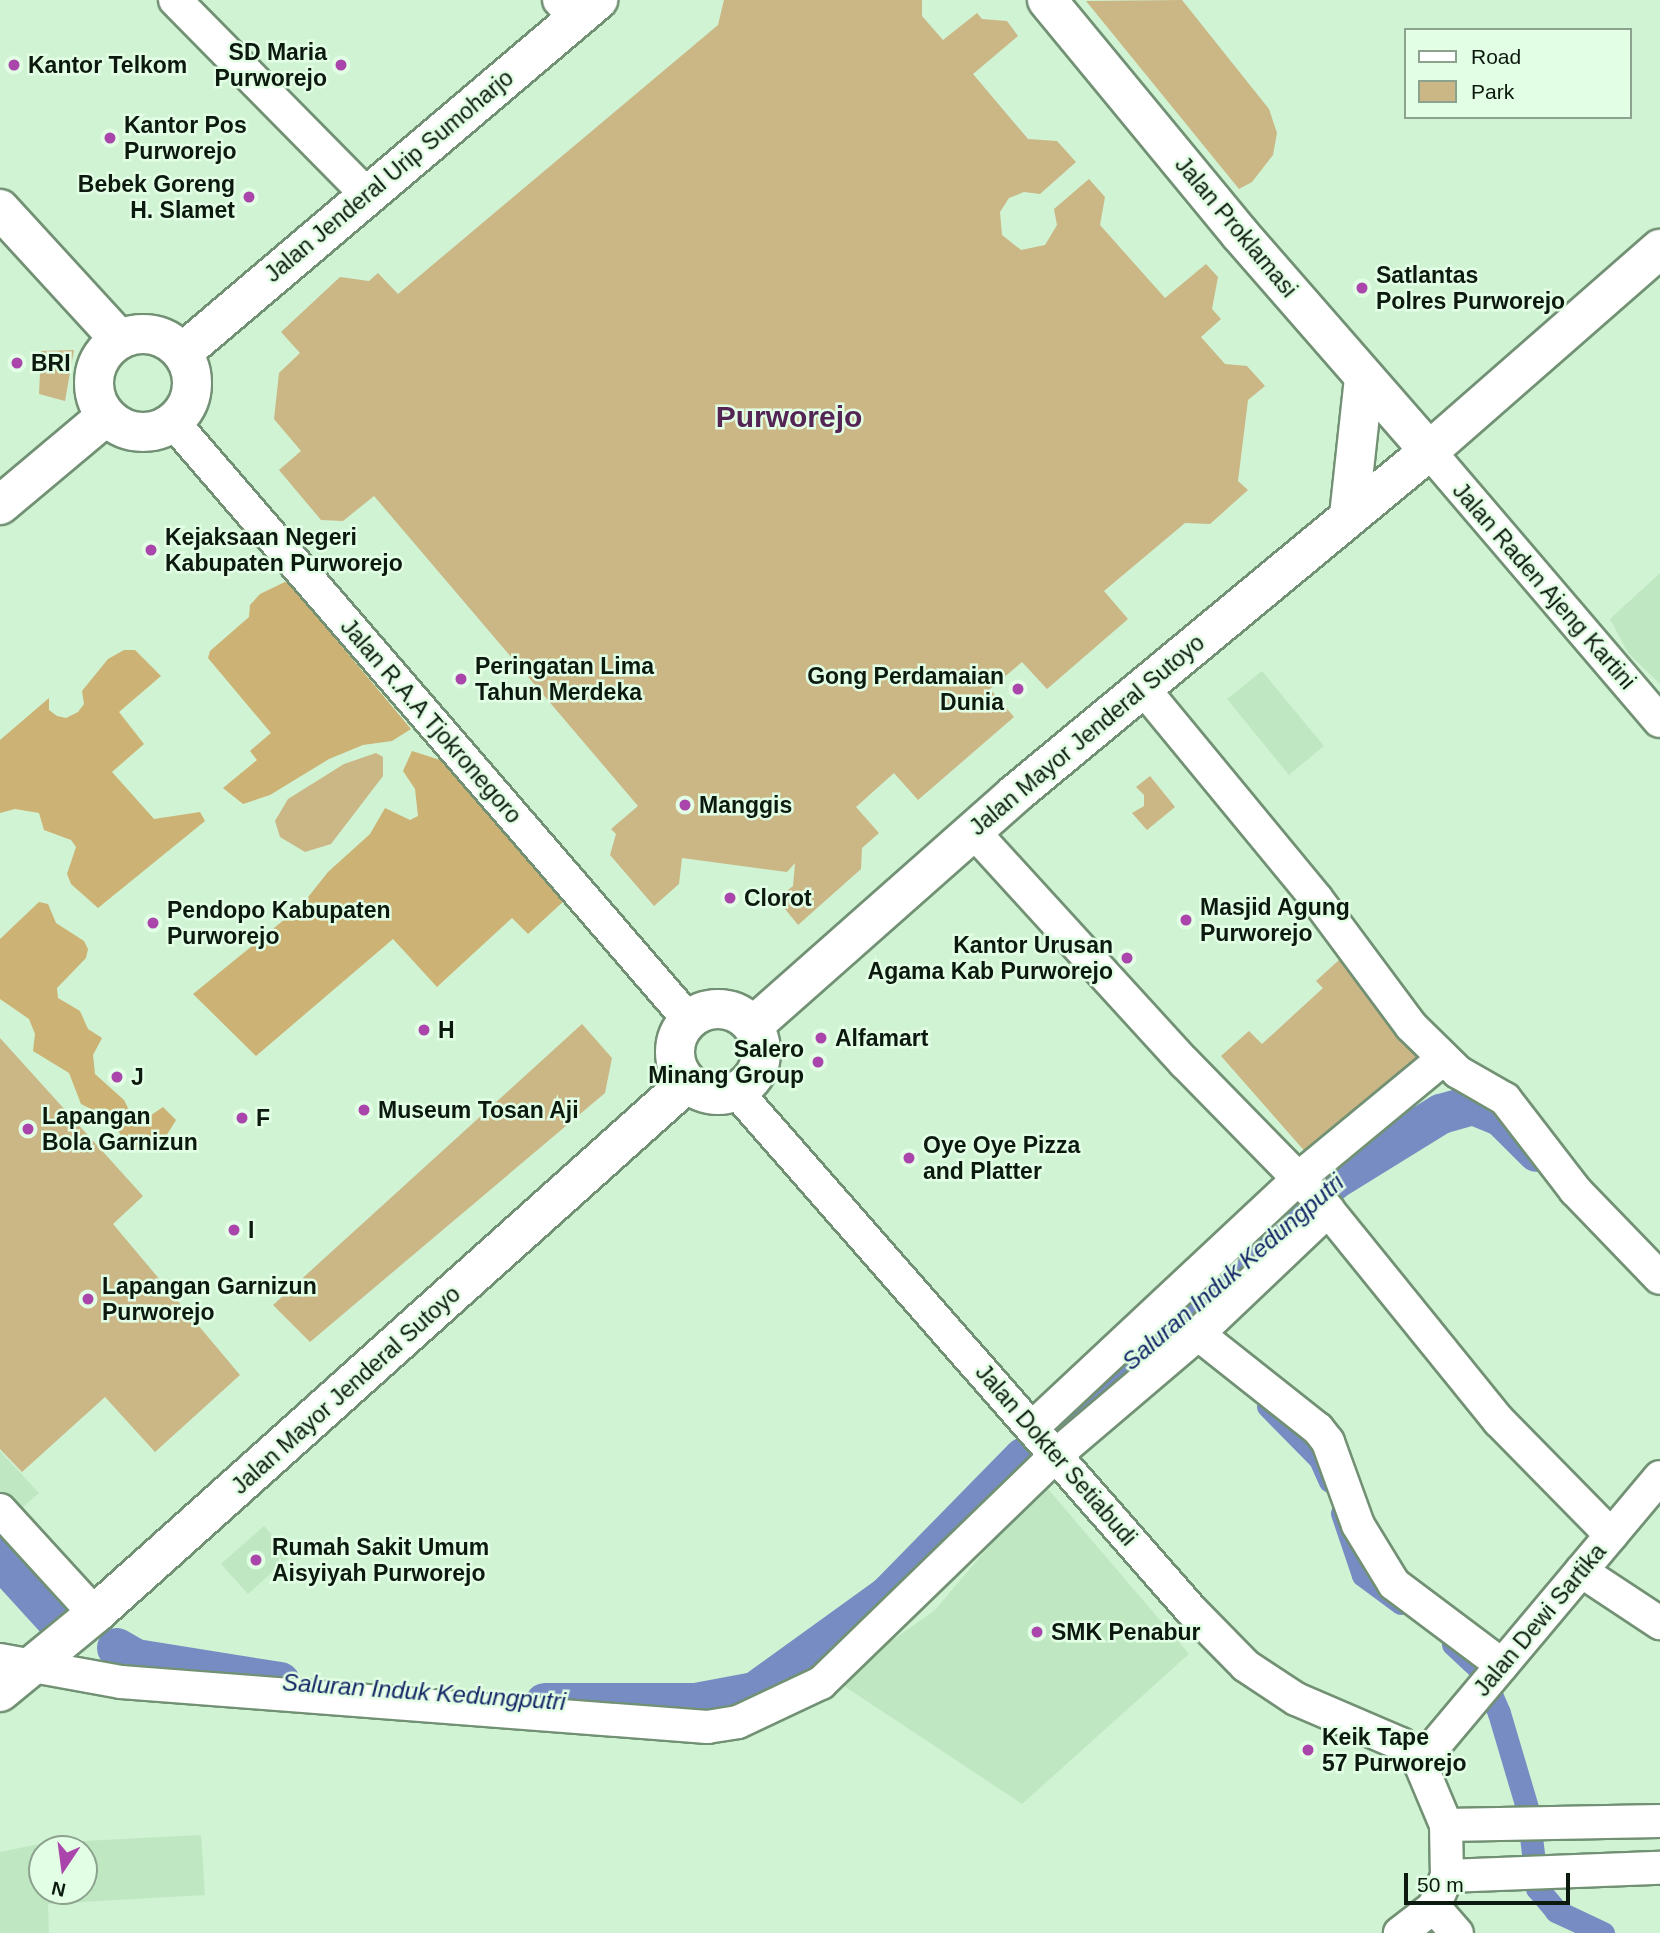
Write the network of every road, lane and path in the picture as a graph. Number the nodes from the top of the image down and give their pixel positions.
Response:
1 (175, 0) edge
2 (1047, 0) edge
3 (578, 6) edge
4 (367, 195) junction
5 (0, 209) edge
6 (1660, 249) edge
7 (119, 339) junction
8 (182, 353) junction
9 (1364, 378) junction
10 (106, 416) junction
11 (173, 422) junction
12 (1429, 452) junction
13 (0, 505) edge
14 (1349, 516) junction
15 (1142, 687) junction
16 (1660, 721) edge
17 (973, 831) junction
18 (689, 1020) junction
19 (752, 1026) junction
20 (1443, 1059) junction
21 (687, 1083) junction
22 (736, 1091) junction
23 (1314, 1194) junction
24 (1660, 1278) edge
25 (1191, 1339) junction
26 (1033, 1427) junction
27 (1056, 1455) junction
28 (1660, 1477) edge
29 (0, 1510) edge
30 (1611, 1535) junction
31 (1581, 1571) junction
32 (90, 1618) junction
33 (1660, 1623) edge
34 (28, 1658) edge
35 (1499, 1668) junction
36 (0, 1692) edge
37 (1420, 1763) junction
38 (1660, 1821) edge
39 (1446, 1825) junction
40 (1660, 1868) edge
41 (1447, 1876) junction
42 (1434, 1907) junction
43 (1400, 1933) edge
44 (1457, 1933) edge

1 - 4 street
2 - 9 main road, Jalan Proklamasi
3 - 4 main road, Jalan Jenderal Urip Sumoharjo
4 - 8 main road, Jalan Jenderal Urip Sumoharjo
5 - 7 main road
6 - 12 main road, Jalan Mayor Jenderal Sutoyo
7 - 8 main road
7 - 10 main road
8 - 11 main road
9 - 12 main road, Jalan Proklamasi
9 - 14 main road
10 - 11 main road
10 - 13 main road
11 - 18 street, Jalan R.A.A Tjokronegoro
12 - 14 main road, Jalan Mayor Jenderal Sutoyo
12 - 16 street, Jalan Raden Ajeng Kartini
14 - 15 main road, Jalan Mayor Jenderal Sutoyo
15 - 17 main road, Jalan Mayor Jenderal Sutoyo
15 - 20 street
17 - 19 main road, Jalan Mayor Jenderal Sutoyo
17 - 23 street
18 - 19 main road
18 - 21 main road
19 - 22 main road
20 - 23 street
20 - 24 street
21 - 22 main road
21 - 32 main road, Jalan Mayor Jenderal Sutoyo
22 - 26 street, Jalan Dokter Setiabudi
23 - 25 street
23 - 26 street
23 - 30 street
25 - 27 street
25 - 35 street
26 - 27 street, Jalan Dokter Setiabudi
27 - 34 street
27 - 37 street, Jalan Dokter Setiabudi
28 - 30 street, Jalan Dewi Sartika
29 - 32 street
30 - 31 street, Jalan Dewi Sartika
31 - 33 street
31 - 35 street, Jalan Dewi Sartika
32 - 34 main road, Jalan Mayor Jenderal Sutoyo
34 - 36 main road, Jalan Mayor Jenderal Sutoyo
35 - 37 street, Jalan Dewi Sartika
37 - 39 street
38 - 39 street
39 - 41 street
40 - 41 street
41 - 42 street
42 - 43 street
42 - 44 street

